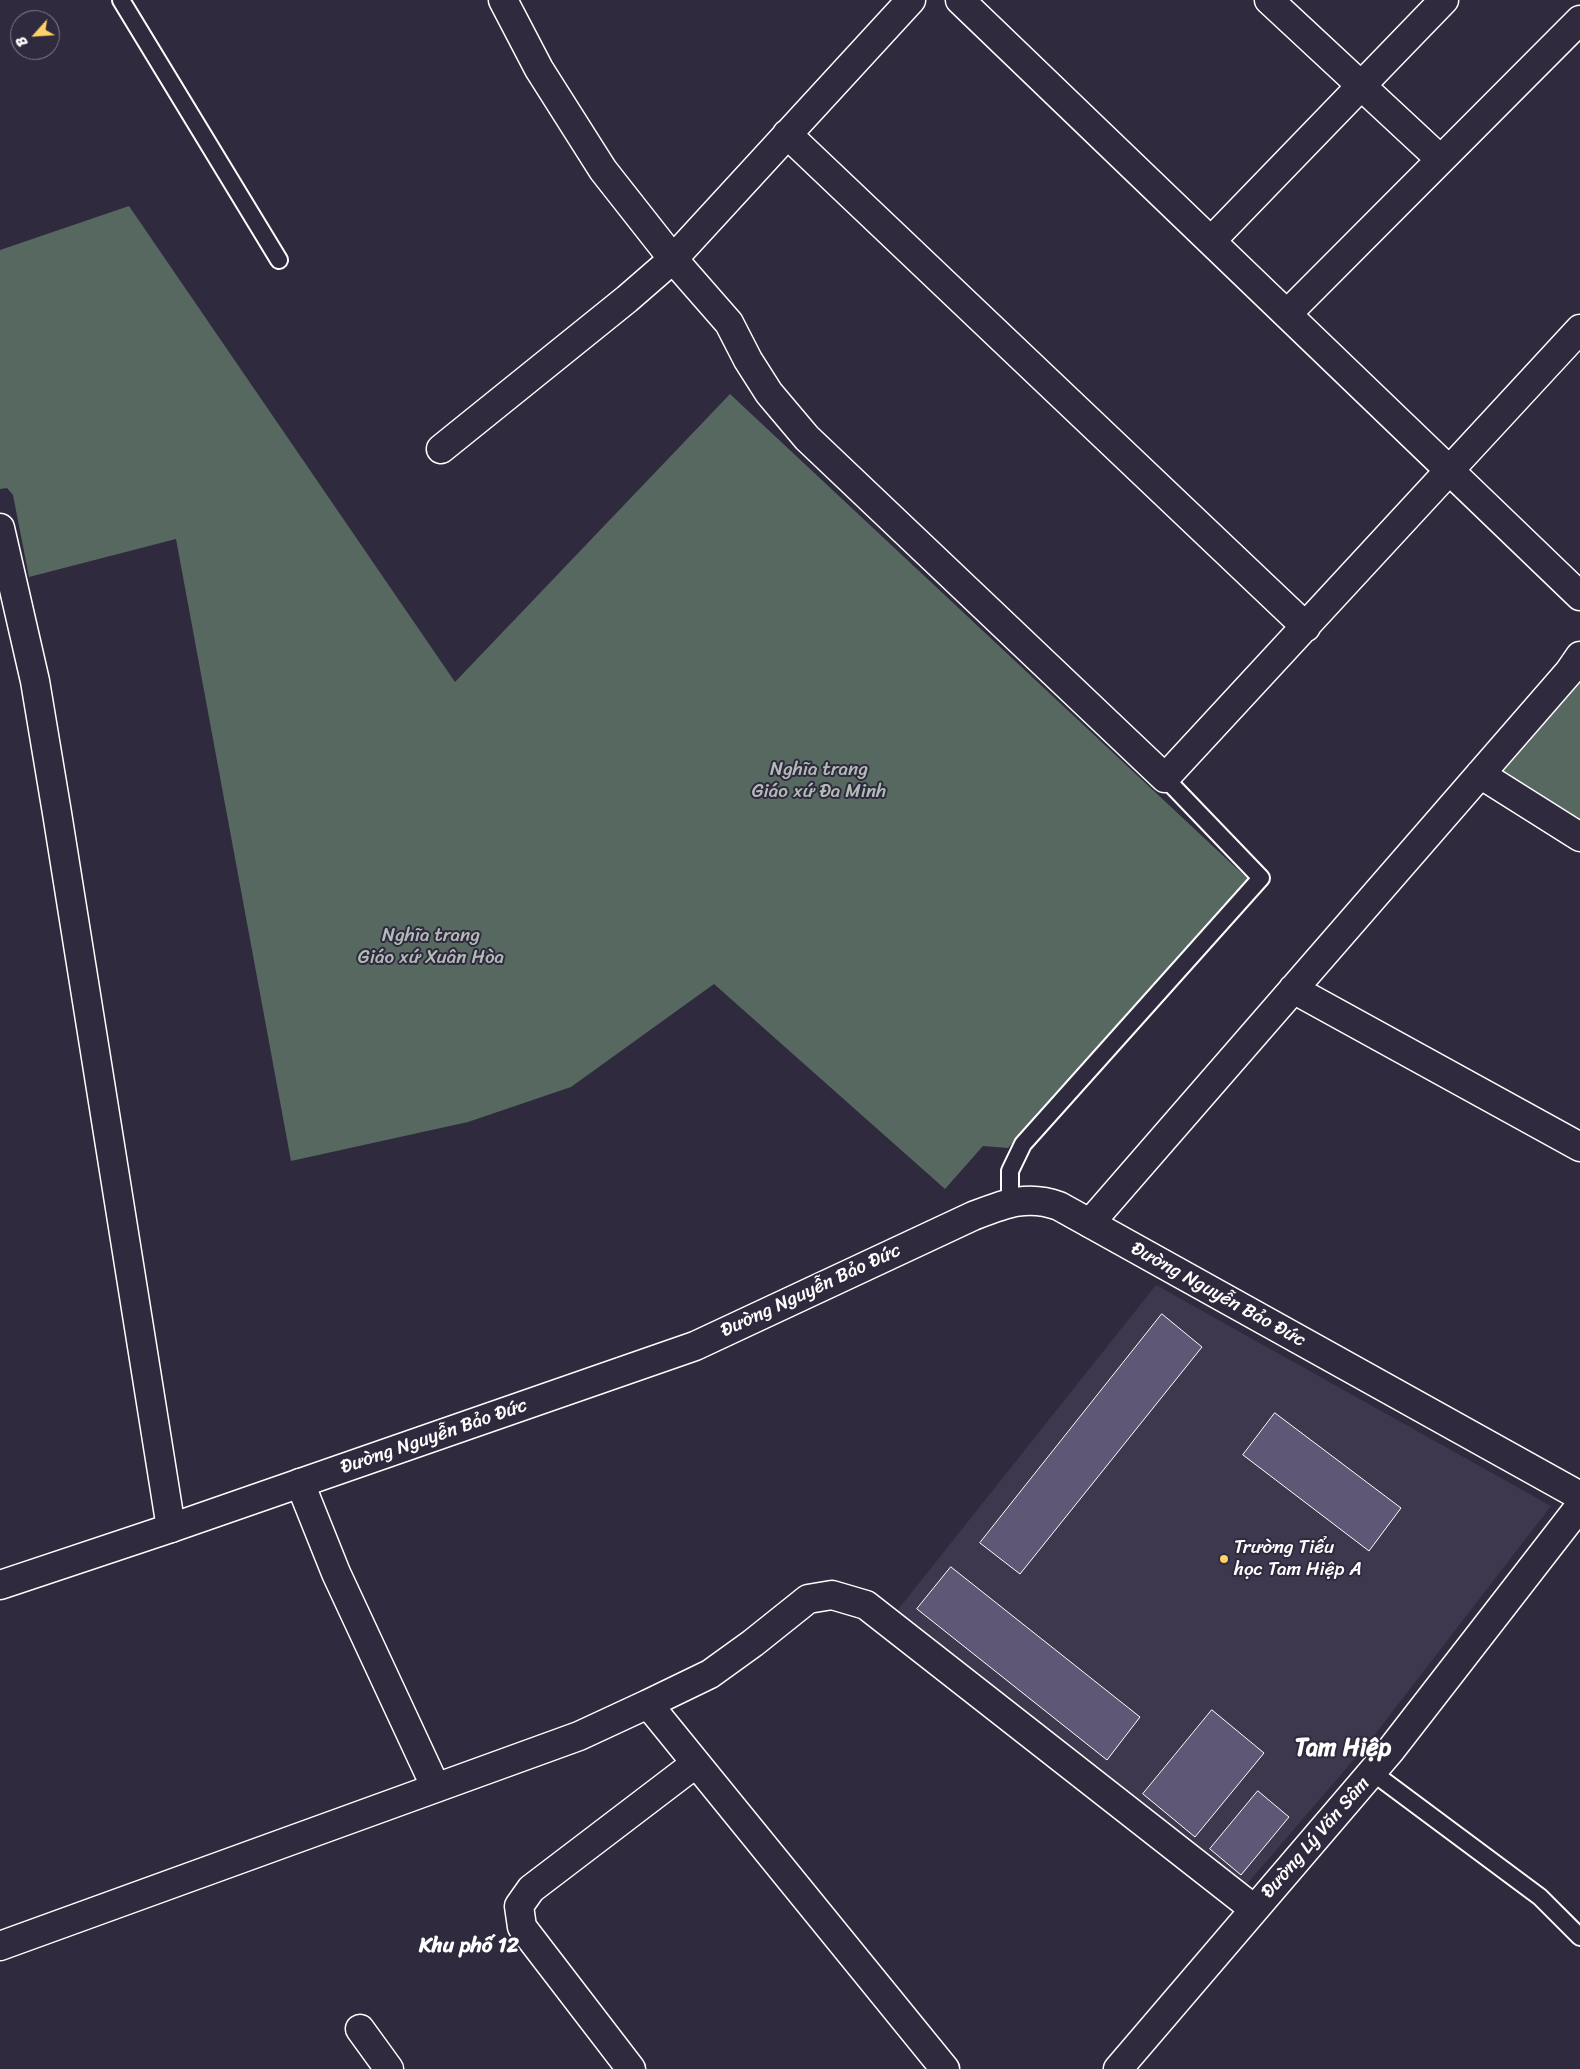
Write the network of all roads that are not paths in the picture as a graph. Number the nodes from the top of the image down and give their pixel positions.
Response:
1 (121, 0) edge
2 (503, 0) edge
3 (911, 0) edge
4 (960, 0) edge
5 (1269, 0) edge
6 (1444, 0) edge
7 (1580, 20) edge
8 (1361, 86) junction
9 (787, 134) junction
10 (1440, 159) junction
11 (1211, 241) junction
12 (673, 259) junction
13 (279, 260) dead end
14 (1287, 314) junction
15 (1580, 329) edge
16 (441, 449) dead end
17 (1450, 471) junction
18 (0, 528) edge
19 (1580, 596) edge
20 (1306, 627) junction
21 (1580, 656) edge
22 (1480, 774) junction
23 (1165, 778) junction
24 (1580, 837) edge
25 (1293, 989) junction
26 (1580, 1147) edge
27 (1010, 1203) junction
28 (1090, 1223) junction
29 (300, 1484) junction
30 (1580, 1496) edge
31 (1580, 1506) edge
32 (171, 1528) junction
33 (0, 1585) edge
34 (648, 1704) junction
35 (695, 1764) junction
36 (1372, 1772) junction
37 (436, 1788) junction
38 (1254, 1909) junction
39 (1580, 1937) edge
40 (0, 1946) edge
41 (360, 2029) dead end
42 (389, 2069) edge
43 (632, 2069) edge
44 (945, 2069) edge
45 (1118, 2069) edge

1 - 13 lane
2 - 12 street
3 - 9 street
4 - 11 street
5 - 8 street
6 - 8 street
7 - 10 street
8 - 10 street
8 - 11 street
9 - 12 street
9 - 20 street
10 - 14 street
11 - 14 street
12 - 16 street
12 - 23 street
14 - 17 street
15 - 17 street
17 - 19 street
17 - 20 street
18 - 32 street
20 - 23 street
21 - 22 street
22 - 24 street
22 - 25 street
23 - 27 lane
25 - 26 street
25 - 28 street
27 - 28 street, Đường Nguyễn Bảo Đức
27 - 29 street, Đường Nguyễn Bảo Đức
28 - 30 street, Đường Nguyễn Bảo Đức
29 - 32 street, Đường Nguyễn Bảo Đức
29 - 37 street
31 - 36 street, Đường Lý Văn Sâm
32 - 33 street, Đường Nguyễn Bảo Đức
34 - 35 street
34 - 37 street
34 - 38 street
35 - 43 street
35 - 44 street
36 - 38 street, Đường Lý Văn Sâm
36 - 39 lane
37 - 40 street
38 - 45 street, Đường Lý Văn Sâm
41 - 42 street

